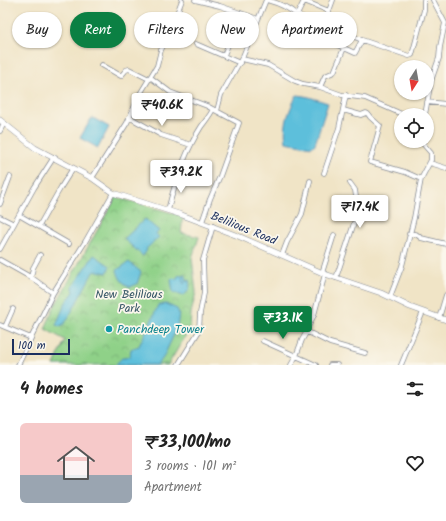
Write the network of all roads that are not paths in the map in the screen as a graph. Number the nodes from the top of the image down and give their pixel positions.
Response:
1 (182, 0) edge
2 (195, 0) edge
3 (267, 0) edge
4 (333, 0) edge
5 (424, 0) edge
6 (433, 0) edge
7 (329, 11) joint
8 (238, 12) edge
9 (293, 12) edge
10 (298, 12) edge
11 (259, 17) edge
12 (446, 23) edge
13 (357, 38) edge
14 (362, 40) junction
15 (198, 45) edge
16 (227, 48) edge
17 (246, 48) edge
18 (344, 48) joint
19 (224, 55) junction
20 (241, 60) junction
21 (102, 64) dead end
22 (150, 78) junction
23 (320, 87) junction
24 (346, 95) junction
25 (427, 102) junction
26 (446, 104) edge
27 (426, 108) edge
28 (215, 110) junction
29 (343, 110) junction
30 (394, 111) edge
31 (129, 118) junction
32 (2, 121) edge
33 (0, 130) edge
34 (191, 145) junction
35 (426, 148) edge
36 (54, 157) junction
37 (430, 163) junction
38 (73, 168) junction
39 (446, 168) edge
40 (324, 173) dead end
41 (10, 177) dead end
42 (92, 178) junction
43 (421, 179) junction
44 (310, 181) dead end
45 (350, 183) dead end
46 (113, 193) junction
47 (0, 204) edge
48 (168, 210) junction
49 (19, 215) junction
50 (0, 217) edge
51 (202, 222) junction
52 (14, 224) junction
53 (39, 226) junction
54 (213, 226) junction
55 (409, 234) junction
56 (334, 235) dead end
57 (69, 244) dead end
58 (446, 244) edge
59 (0, 249) edge
60 (40, 255) dead end
61 (282, 255) junction
62 (0, 260) edge
63 (324, 273) junction
64 (31, 278) junction
65 (336, 278) junction
66 (53, 293) junction
67 (446, 295) edge
68 (390, 297) junction
69 (13, 309) dead end
70 (423, 312) junction
71 (439, 318) junction
72 (446, 320) edge
73 (0, 325) edge
74 (5, 327) junction
75 (308, 331) junction
76 (31, 338) junction
77 (263, 340) dead end
78 (365, 353) dead end
79 (296, 356) junction
80 (18, 365) edge
81 (178, 365) edge
82 (291, 365) edge
83 (316, 365) edge
84 (330, 365) edge
85 (337, 365) edge
86 (401, 365) edge

1 - 22 street
2 - 8 street
3 - 9 street
3 - 11 street
4 - 7 street
5 - 14 street
6 - 12 street
7 - 10 street
12 - 25 street
13 - 14 street
14 - 18 street
15 - 19 street
16 - 19 street
17 - 20 street
18 - 23 street
19 - 20 street
20 - 23 street
20 - 28 street
21 - 22 street
22 - 28 street
22 - 31 street
23 - 24 street
24 - 29 street
24 - 30 street
25 - 26 street
25 - 27 street
28 - 34 street
28 - 51 street
29 - 40 street
29 - 43 street
31 - 34 street
31 - 42 street
32 - 33 street
32 - 36 main road, Belilious Road
34 - 48 street
35 - 37 street
36 - 38 main road, Belilious Road
36 - 49 street
37 - 39 street
37 - 43 street
38 - 42 main road, Belilious Road
38 - 53 street
41 - 47 street
42 - 46 main road, Belilious Road
43 - 55 street
44 - 61 street
45 - 65 street
46 - 48 main road, Belilious Road
46 - 66 street
48 - 51 main road, Belilious Road
49 - 52 street
49 - 53 street
50 - 52 street
51 - 54 main road, Belilious Road
52 - 59 street
53 - 57 street
54 - 61 main road, Belilious Road
54 - 81 street
55 - 58 street
55 - 68 street
56 - 63 street
60 - 64 street
61 - 63 main road, Belilious Road
62 - 64 street
63 - 65 main road, Belilious Road
63 - 75 street
64 - 66 street
65 - 68 main road, Belilious Road
66 - 76 street
67 - 71 street
68 - 70 main road, Belilious Road
69 - 74 street
70 - 71 main road, Belilious Road
70 - 86 street
71 - 72 main road, Belilious Road
73 - 74 street
74 - 76 street
75 - 78 street
75 - 79 street
76 - 80 street
77 - 79 street
79 - 82 street
79 - 83 street
84 - 85 street

